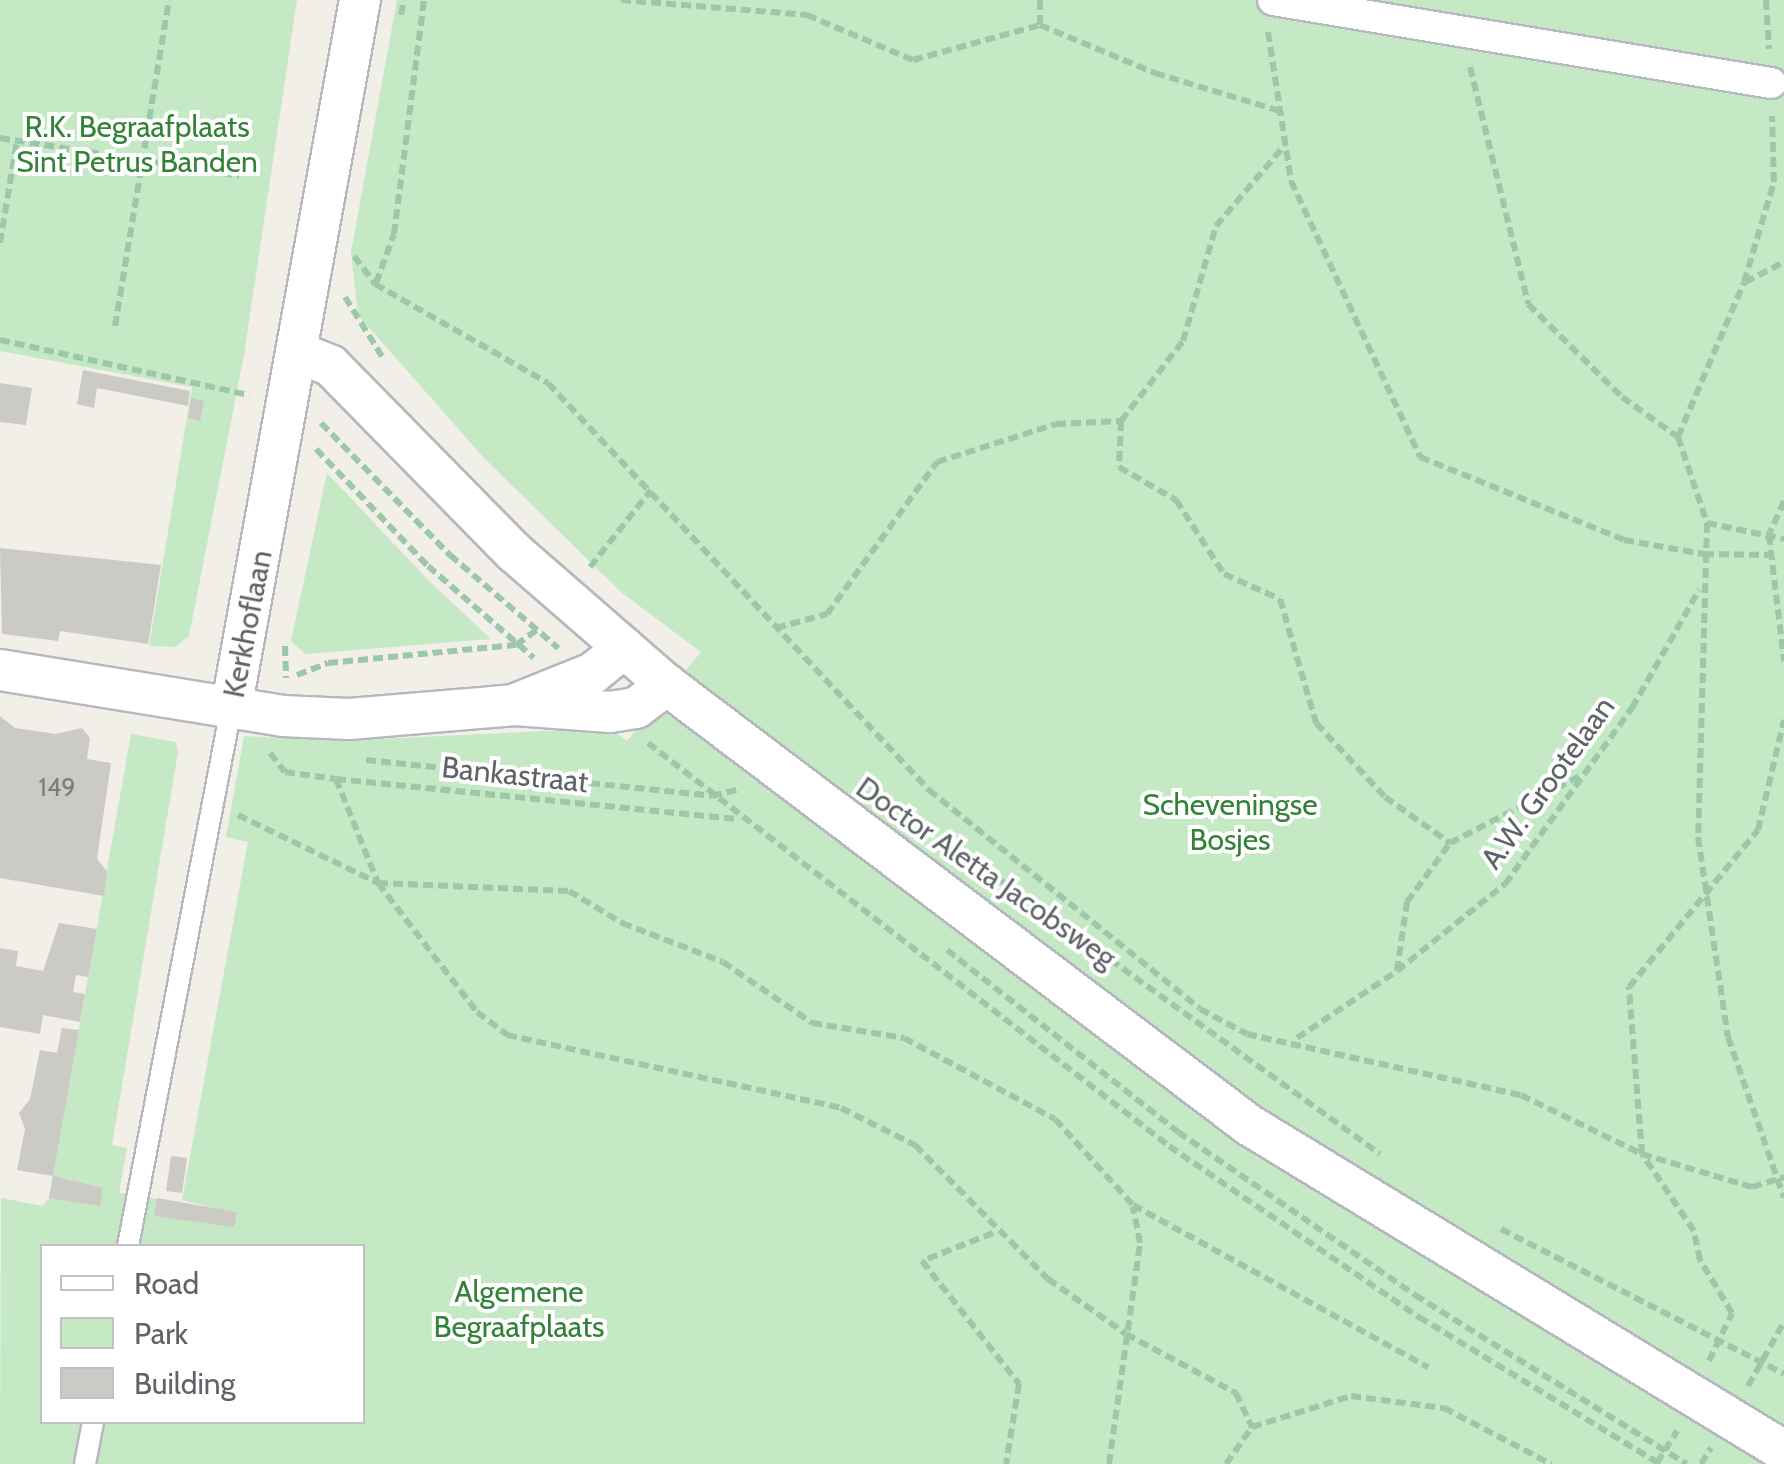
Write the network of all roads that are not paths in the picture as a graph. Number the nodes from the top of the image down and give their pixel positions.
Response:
1 (360, 0) edge
2 (1269, 9) edge
3 (1771, 83) road end
4 (302, 354) junction
5 (624, 648) junction
6 (0, 670) edge
7 (667, 685) junction
8 (232, 704) junction
9 (515, 705) junction
10 (128, 1244) edge
11 (93, 1424) edge
12 (1784, 1450) edge
13 (85, 1464) edge

1 - 4 street, Kerkhoflaan
2 - 3 street
4 - 5 street, Doctor Aletta Jacobsweg
4 - 8 street, Kerkhoflaan
5 - 7 street, Doctor Aletta Jacobsweg
5 - 9 street, Bankastraat
6 - 8 street, Bankastraat
7 - 9 street, Bankastraat
7 - 12 street, Doctor Aletta Jacobsweg
8 - 9 street, Bankastraat
8 - 10 lane, Kerkhoflaan
11 - 13 lane

